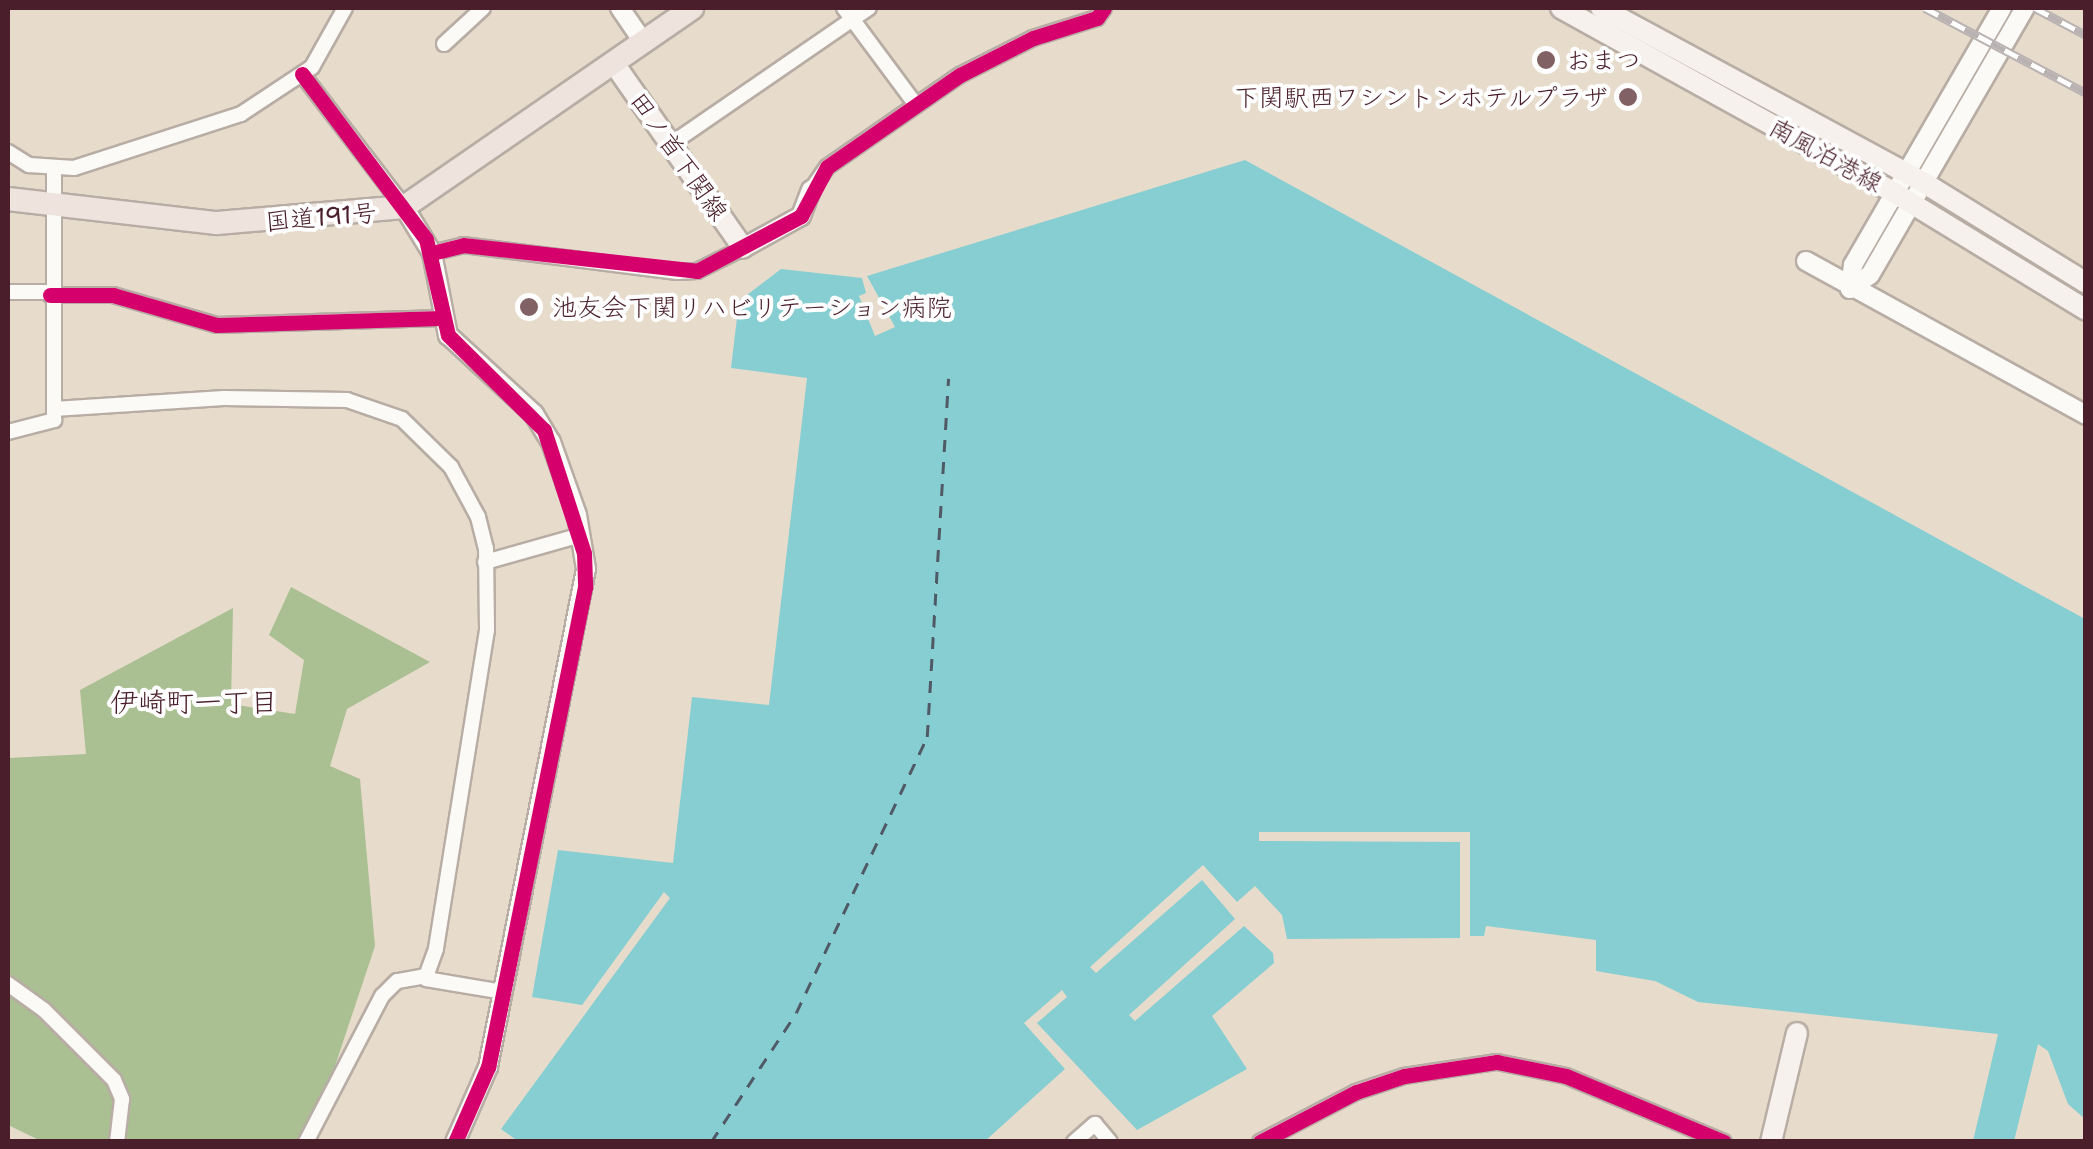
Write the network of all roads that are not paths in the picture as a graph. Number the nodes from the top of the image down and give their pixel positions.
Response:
1 (345, 8) edge
2 (482, 8) edge
3 (620, 8) edge
4 (692, 8) edge
5 (869, 8) edge
6 (1104, 8) edge
7 (1561, 8) edge
8 (1601, 8) edge
9 (2002, 8) edge
10 (2026, 8) edge
11 (848, 13) edge
12 (644, 42) junction
13 (444, 44) dead end
14 (615, 65) junction
15 (302, 74) junction
16 (916, 104) junction
17 (671, 144) junction
18 (8, 152) edge
19 (54, 169) junction
20 (1916, 178) junction
21 (811, 190) joint
22 (1902, 198) junction
23 (8, 199) edge
24 (53, 204) junction
25 (404, 207) junction
26 (742, 248) junction
27 (432, 253) junction
28 (1806, 261) dead end
29 (2086, 283) edge
30 (1850, 289) junction
31 (8, 292) edge
32 (50, 294) junction
33 (2086, 310) edge
34 (441, 318) junction
35 (54, 409) junction
36 (2086, 415) edge
37 (8, 432) edge
38 (581, 535) junction
39 (485, 562) junction
40 (426, 979) dead end
41 (8, 984) edge
42 (504, 992) junction
43 (1797, 1033) dead end
44 (117, 1142) edge
45 (306, 1142) edge
46 (456, 1142) edge
47 (1074, 1142) edge
48 (1110, 1142) edge
49 (1260, 1142) edge
50 (1724, 1142) edge
51 (1771, 1142) edge

1 - 15 street
2 - 13 street
3 - 12 street
4 - 12 highway, 国道191号
5 - 11 street
6 - 16 street
7 - 22 main road, 南風泊港線
8 - 20 main road, 南風泊港線
9 - 20 street
10 - 20 street
11 - 16 street
11 - 17 street
12 - 14 highway, 国道191号
14 - 17 main road, 田ノ首下関線
14 - 25 highway, 国道191号
15 - 19 street
15 - 25 street
16 - 21 street
17 - 26 main road, 田ノ首下関線
18 - 19 street
19 - 24 street
20 - 22 street
20 - 29 main road, 南風泊港線
21 - 26 street
22 - 30 street
22 - 33 main road, 南風泊港線
23 - 24 highway, 国道191号
24 - 25 highway, 国道191号
24 - 32 street
25 - 27 street
26 - 27 street
27 - 34 street
28 - 30 street
30 - 36 street
31 - 32 street
32 - 34 street
32 - 35 street
34 - 38 street
35 - 37 street
35 - 39 street
38 - 39 street
38 - 42 street
39 - 45 street
40 - 42 street
41 - 44 street
42 - 46 street
43 - 51 main road
47 - 48 street
49 - 50 street

